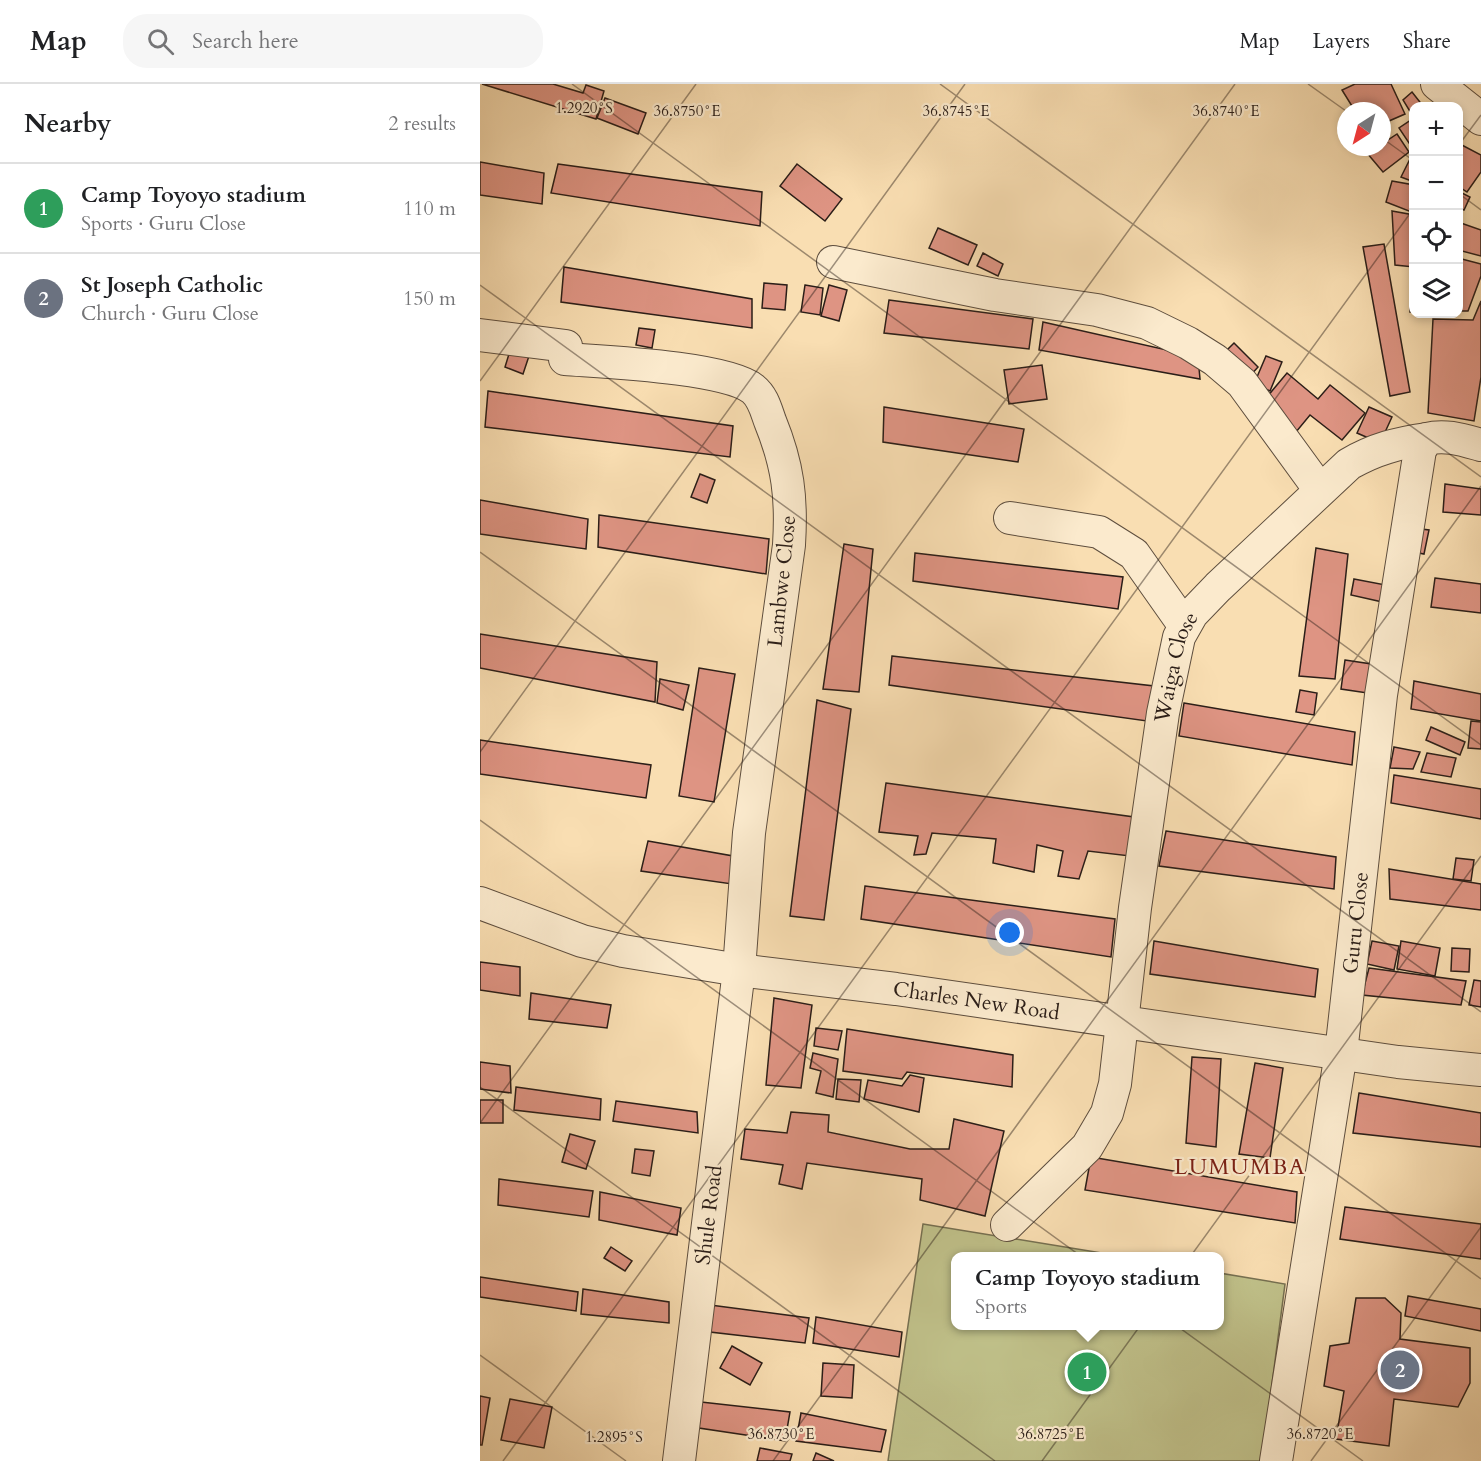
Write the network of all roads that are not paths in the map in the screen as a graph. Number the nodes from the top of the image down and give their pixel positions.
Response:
1 (1437, 84) edge
2 (1481, 119) edge
3 (833, 262) dead end
4 (480, 335) edge
5 (1427, 439) junction
6 (1481, 445) edge
7 (1320, 490) junction
8 (1010, 518) dead end
9 (1184, 625) junction
10 (480, 903) edge
11 (739, 970) junction
12 (1122, 1021) junction
13 (1341, 1053) junction
14 (1481, 1071) edge
15 (1007, 1225) dead end
16 (679, 1461) edge
17 (1276, 1461) edge

1 - 2 street
3 - 7 street
4 - 11 street, Lambwe Close
5 - 6 street
5 - 7 street, Waiga Close
5 - 13 street, Guru Close
7 - 9 street, Waiga Close
8 - 9 street
9 - 12 street, Waiga Close
10 - 11 street, Charles New Road
11 - 12 street, Charles New Road
11 - 16 street, Shule Road
12 - 13 street, Charles New Road
12 - 15 street, Waiga Close
13 - 14 street, Charles New Road
13 - 17 street, Guru Close

